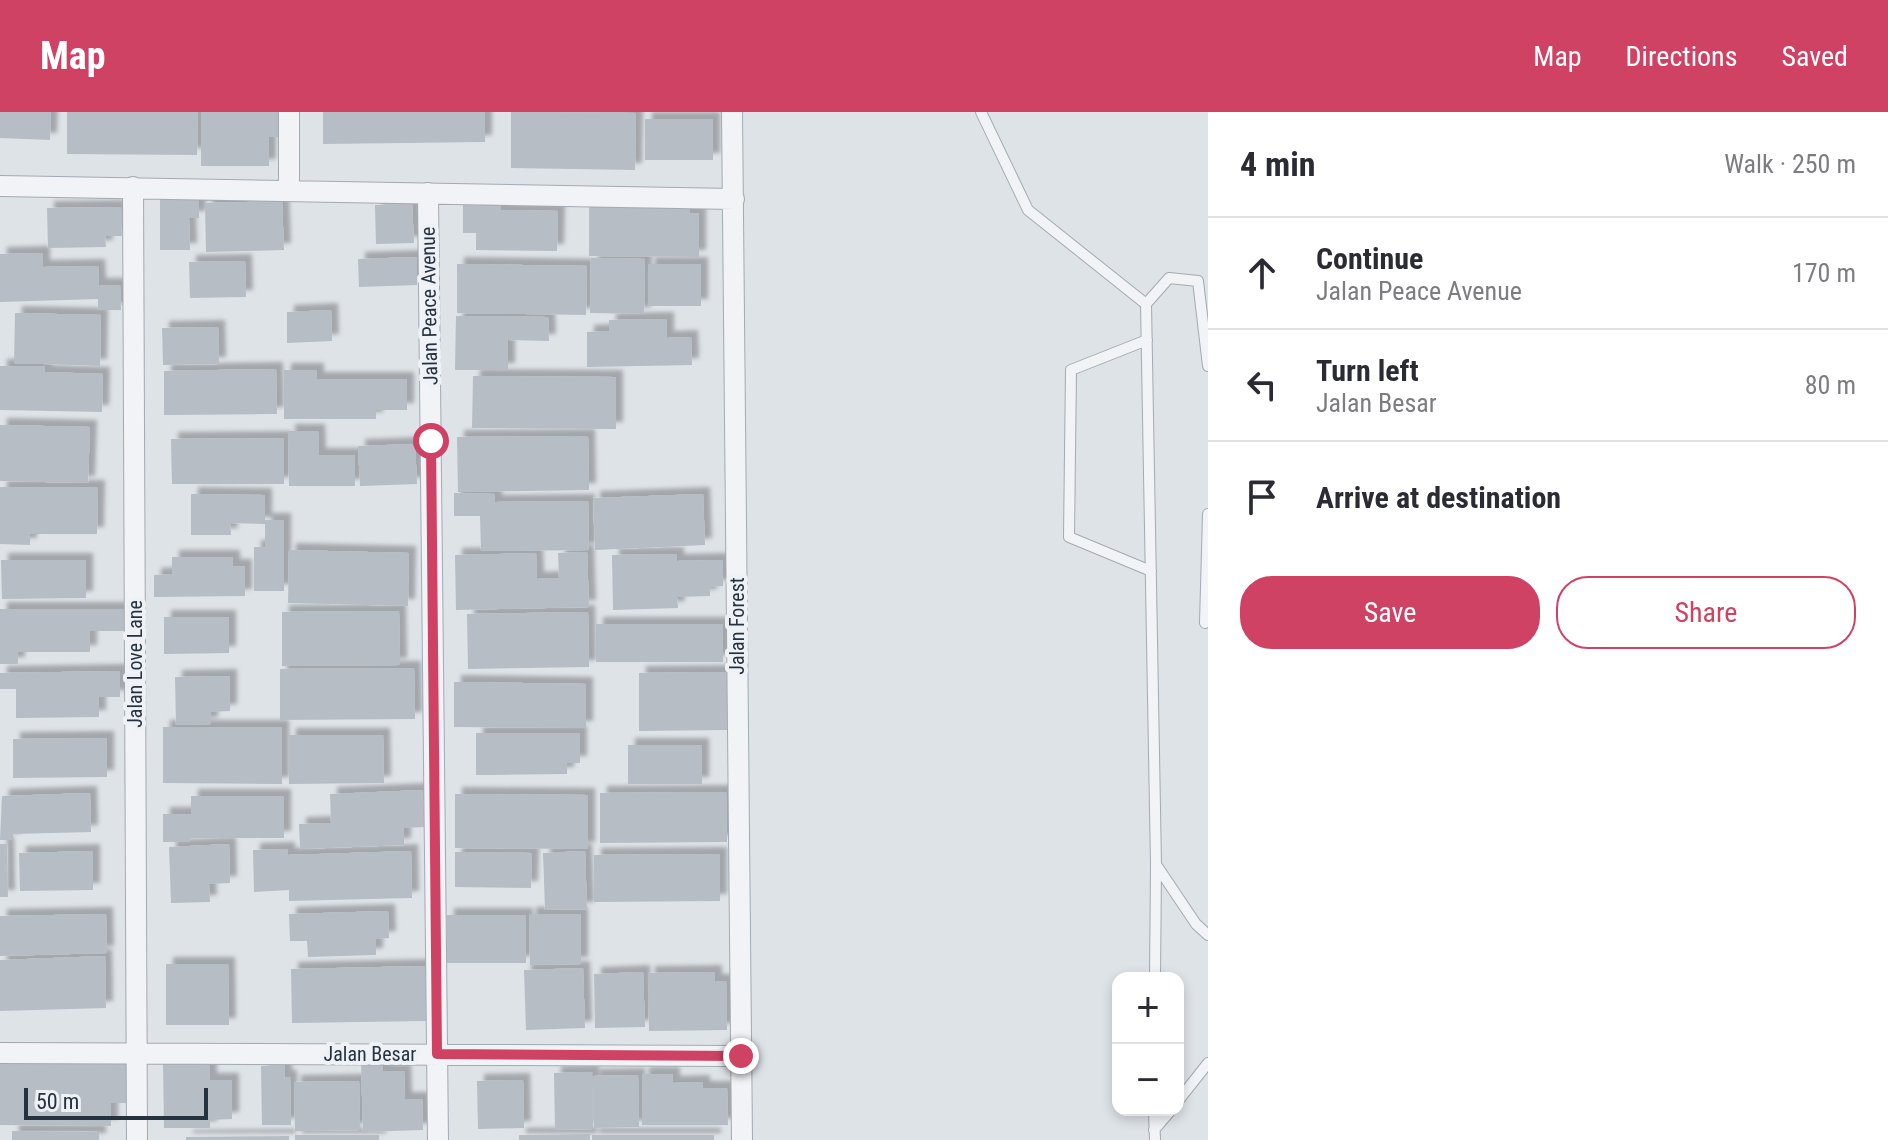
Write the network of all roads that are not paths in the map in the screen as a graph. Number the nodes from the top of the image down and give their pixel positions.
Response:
1 (289, 112) edge
2 (732, 112) edge
3 (981, 112) edge
4 (0, 186) edge
5 (133, 187) junction
6 (289, 190) junction
7 (428, 193) junction
8 (734, 199) junction
9 (1146, 304) junction
10 (1147, 340) junction
11 (1208, 366) edge
12 (1208, 514) edge
13 (1151, 571) junction
14 (1205, 623) dead end
15 (1156, 865) junction
16 (1208, 935) edge
17 (1155, 972) edge
18 (0, 1053) edge
19 (136, 1053) junction
20 (437, 1054) junction
21 (741, 1056) junction
22 (1208, 1063) edge
23 (1184, 1093) edge
24 (1167, 1116) edge
25 (1155, 1135) edge
26 (137, 1140) edge
27 (438, 1140) edge
28 (742, 1140) edge

1 - 6 street
2 - 8 street, Jalan Forest
3 - 9 lane
4 - 5 street
5 - 6 street
5 - 19 street, Jalan Love Lane
6 - 7 street
7 - 8 street
7 - 20 street, Jalan Peace Avenue
8 - 21 street, Jalan Forest
9 - 10 lane
9 - 11 lane
10 - 13 lane
10 - 13 lane
12 - 14 lane
13 - 15 lane
15 - 16 lane
15 - 17 lane
18 - 19 street, Jalan Besar
19 - 20 street, Jalan Besar
19 - 26 street, Jalan Love Lane
20 - 21 street, Jalan Besar
20 - 27 street, Jalan Peace Avenue
21 - 28 street, Jalan Forest
22 - 23 lane
24 - 25 lane

